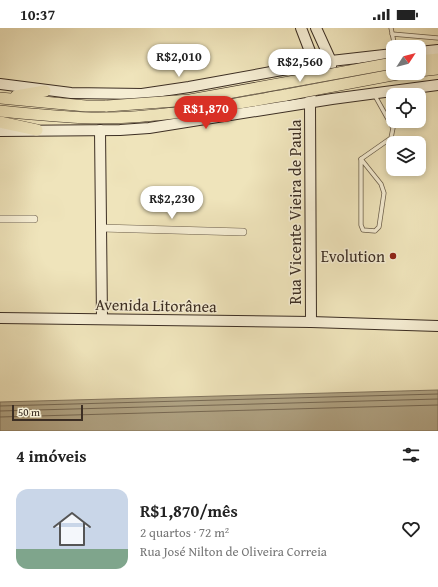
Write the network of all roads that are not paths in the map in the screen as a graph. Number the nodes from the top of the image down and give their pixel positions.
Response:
1 (301, 28) edge
2 (316, 28) edge
3 (391, 28) edge
4 (392, 34) junction
5 (438, 38) edge
6 (393, 40) edge
7 (438, 50) edge
8 (426, 51) edge
9 (386, 55) edge
10 (438, 59) edge
11 (426, 60) edge
12 (331, 61) junction
13 (386, 64) edge
14 (313, 65) junction
15 (438, 69) edge
16 (426, 70) edge
17 (386, 76) edge
18 (0, 84) edge
19 (438, 85) edge
20 (45, 90) junction
21 (373, 93) junction
22 (0, 98) edge
23 (332, 99) junction
24 (310, 103) junction
25 (0, 111) edge
26 (107, 112) junction
27 (0, 122) edge
28 (37, 130) junction
29 (100, 130) junction
30 (0, 131) edge
31 (361, 159) junction
32 (34, 218) dead end
33 (0, 219) edge
34 (101, 228) junction
35 (243, 232) dead end
36 (0, 318) edge
37 (102, 319) junction
38 (311, 322) junction
39 (438, 326) edge

1 - 14 street, Rua Vicente Vieira de Paula
2 - 12 street
3 - 4 lane
4 - 5 lane
4 - 6 lane
7 - 8 street
9 - 12 street
10 - 11 main road
12 - 14 street
12 - 23 street
13 - 26 main road, bridge
14 - 20 street
14 - 24 street, Rua Vicente Vieira de Paula
15 - 16 main road
17 - 26 main road, bridge
18 - 20 street
19 - 21 street
20 - 22 main road
21 - 23 street
21 - 31 lane
22 - 26 main road
23 - 24 street
24 - 29 street
24 - 38 street, Rua Vicente Vieira de Paula
25 - 26 main road
27 - 28 main road
28 - 29 street
28 - 30 street
29 - 34 street
31 - 31 lane
32 - 33 street
34 - 35 street
34 - 37 street
36 - 37 street, Avenida Litorânea
37 - 38 street, Avenida Litorânea
38 - 39 street, Avenida Litorânea

